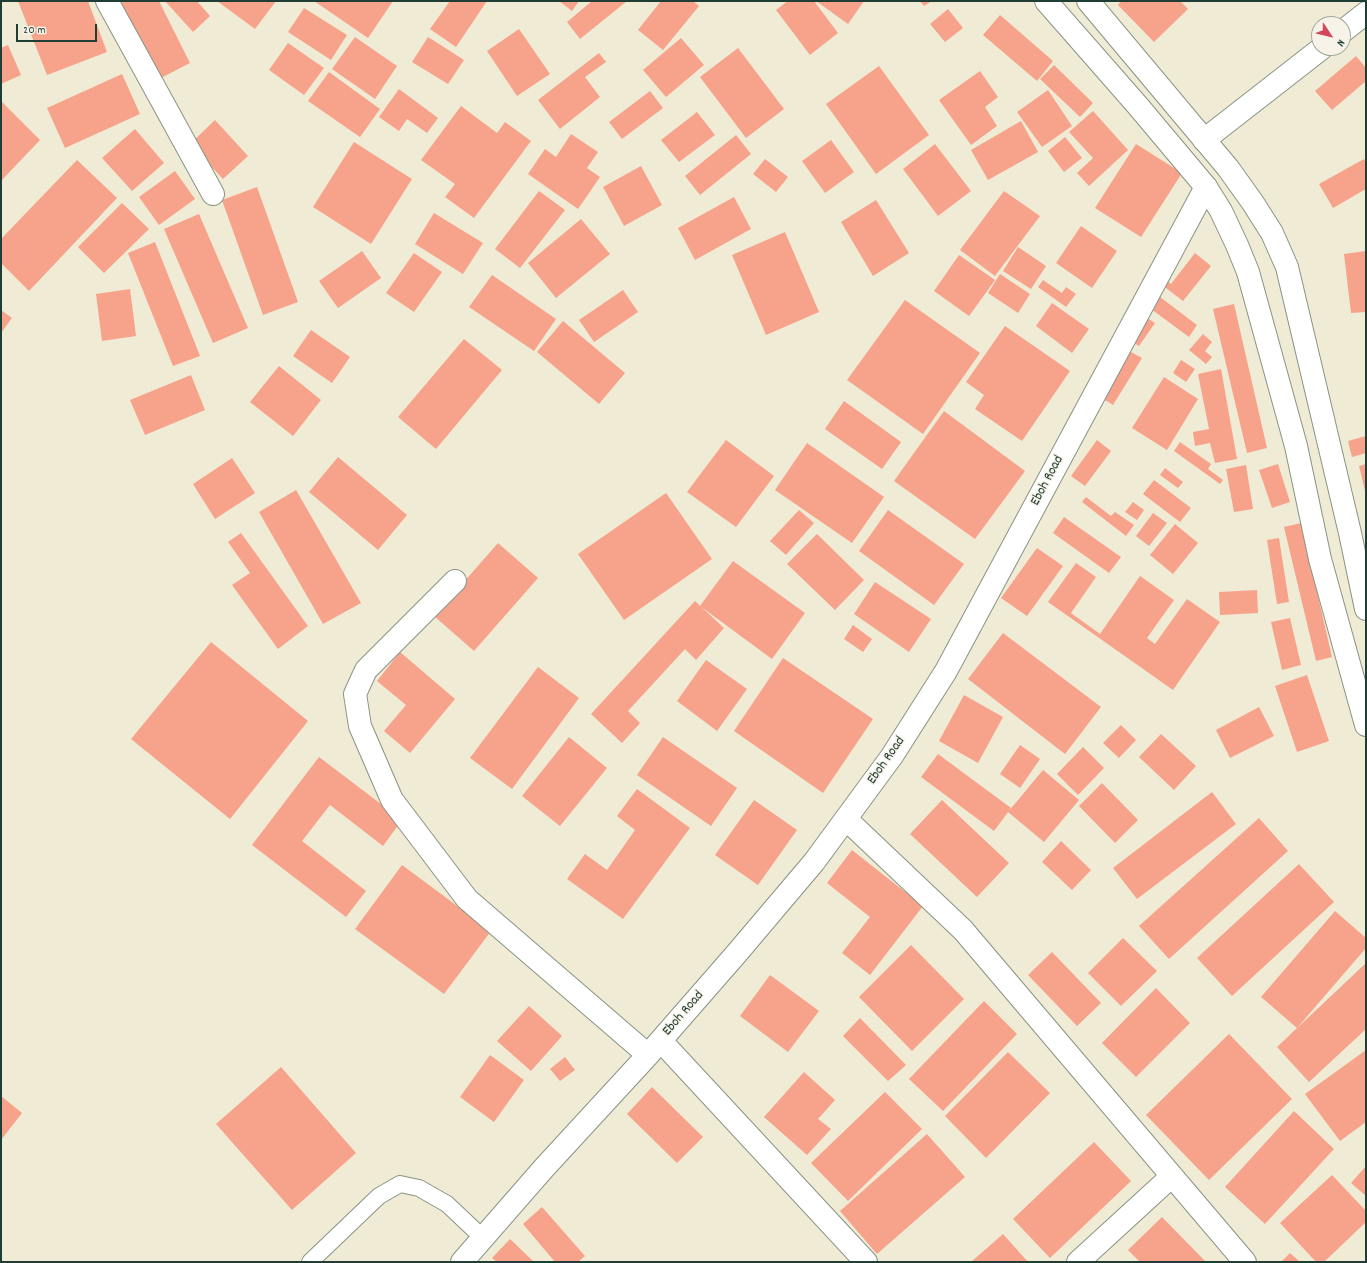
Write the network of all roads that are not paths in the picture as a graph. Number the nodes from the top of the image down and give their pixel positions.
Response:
1 (107, 1) edge
2 (1046, 1) edge
3 (1088, 1) edge
4 (1366, 14) edge
5 (1351, 26) edge
6 (1312, 56) edge
7 (1204, 140) junction
8 (1206, 187) junction
9 (213, 194) dead end
10 (455, 581) dead end
11 (1366, 609) edge
12 (1366, 725) edge
13 (846, 819) junction
14 (654, 1048) junction
15 (1172, 1176) junction
16 (483, 1238) junction
17 (310, 1262) edge
18 (462, 1262) edge
19 (866, 1262) edge
20 (1078, 1262) edge
21 (1245, 1262) edge

1 - 9 street
2 - 8 street
3 - 7 street
4 - 5 street
6 - 7 street
7 - 11 street
8 - 12 street
8 - 13 street, Eboh Road
10 - 14 street
13 - 14 street, Eboh Road
13 - 15 street
14 - 16 street, Eboh Road
14 - 19 street
15 - 20 street
15 - 21 street
16 - 17 lane
16 - 18 street, Eboh Road

